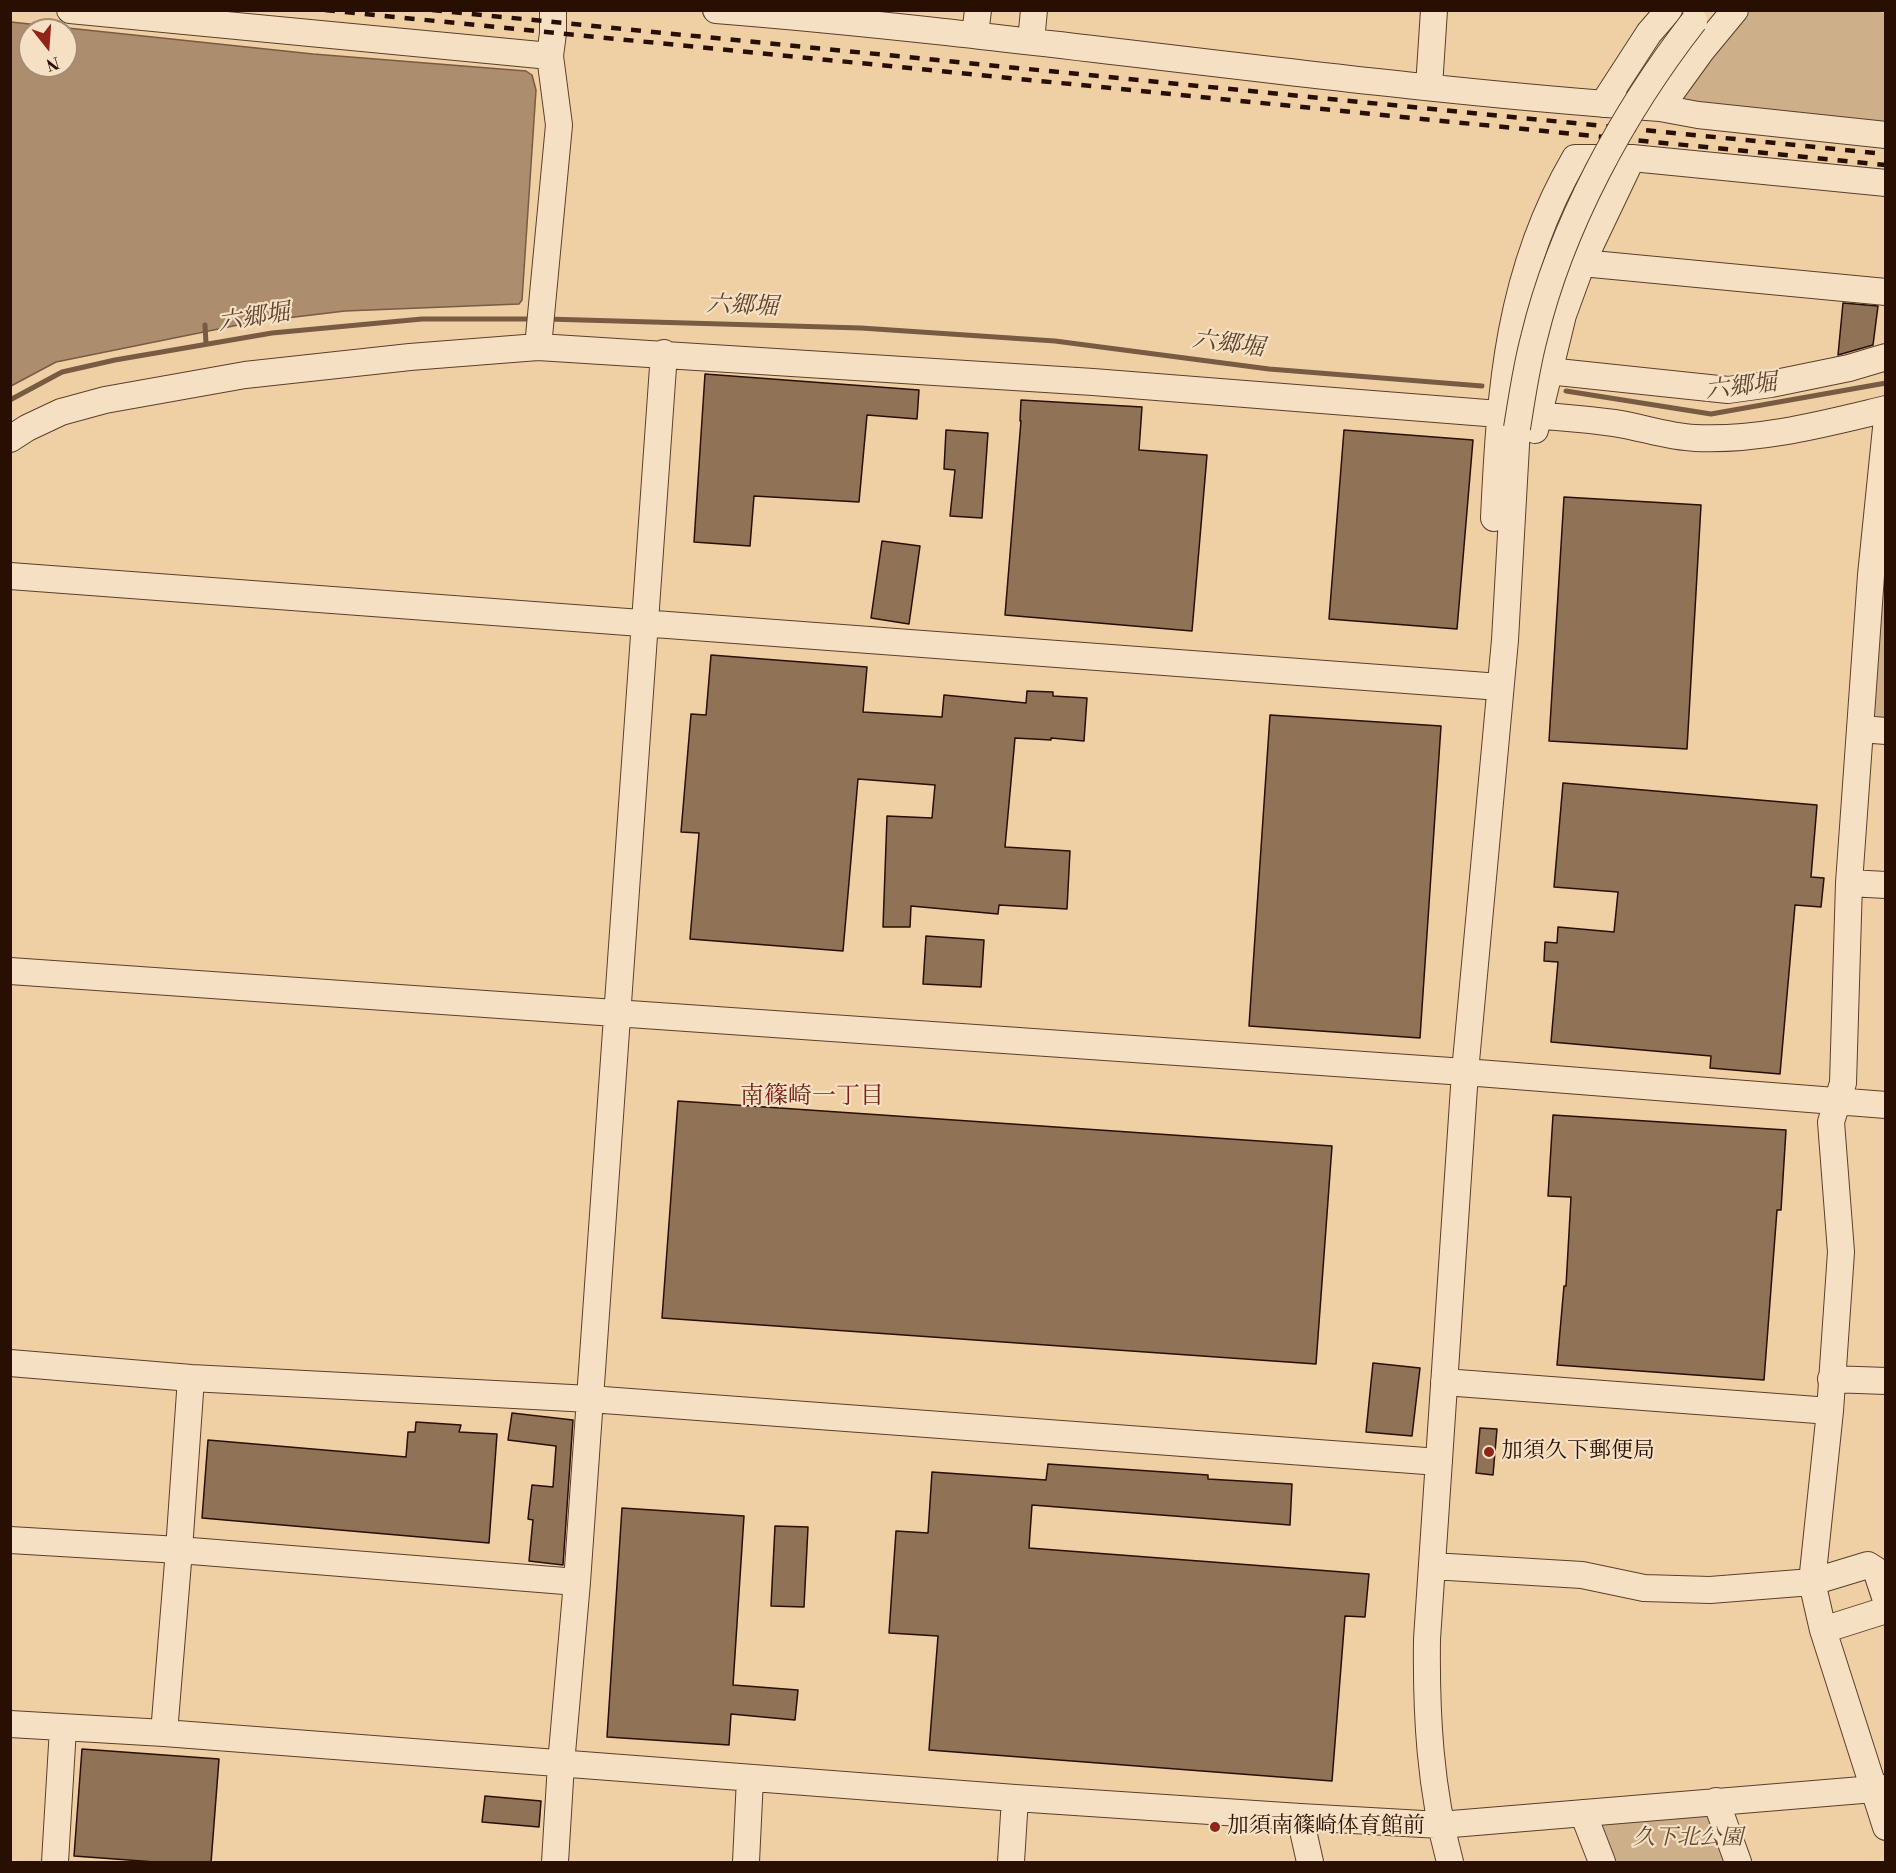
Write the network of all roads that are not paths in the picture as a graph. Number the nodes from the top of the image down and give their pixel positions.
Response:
1 (70, 10) edge
2 (553, 10) edge
3 (1034, 10) edge
4 (1434, 10) edge
5 (1669, 10) edge
6 (1734, 10) edge
7 (729, 11) edge
8 (1698, 16) edge
9 (977, 23) edge
10 (1031, 41) junction
11 (550, 56) junction
12 (1429, 87) junction
13 (1603, 104) junction
14 (1660, 108) junction
15 (1886, 135) edge
16 (1632, 158) junction
17 (1886, 183) edge
18 (1582, 262) junction
19 (1886, 292) edge
20 (538, 347) junction
21 (664, 353) junction
22 (1886, 357) edge
23 (1548, 371) junction
24 (1886, 410) edge
25 (1518, 419) junction
26 (1886, 428) edge
27 (10, 439) edge
28 (10, 576) edge
29 (1878, 576) edge
30 (645, 623) junction
31 (1500, 687) junction
32 (1873, 730) edge
33 (1849, 883) junction
34 (1886, 885) edge
35 (10, 971) edge
36 (617, 1014) junction
37 (1465, 1072) junction
38 (1838, 1102) junction
39 (1886, 1105) edge
40 (10, 1363) edge
41 (191, 1378) junction
42 (1832, 1379) junction
43 (1886, 1381) edge
44 (1444, 1382) junction
45 (590, 1399) junction
46 (1830, 1411) junction
47 (1439, 1462) junction
48 (10, 1540) edge
49 (180, 1551) junction
50 (1432, 1566) junction
51 (577, 1582) junction
52 (1812, 1582) junction
53 (1886, 1600) edge
54 (1886, 1605) edge
55 (1823, 1630) junction
56 (10, 1724) edge
57 (63, 1728) junction
58 (164, 1734) junction
59 (561, 1764) junction
60 (750, 1778) junction
61 (1879, 1788) edge
62 (1015, 1797) junction
63 (1716, 1801) junction
64 (1583, 1813) junction
65 (1300, 1817) junction
66 (1440, 1825) junction
67 (1886, 1827) edge
68 (55, 1863) edge
69 (555, 1863) edge
70 (746, 1863) edge
71 (1011, 1863) edge
72 (1310, 1863) edge
73 (1450, 1863) edge
74 (1602, 1863) edge
75 (1738, 1863) edge

1 - 11 street
2 - 11 street
3 - 10 street
4 - 12 street
5 - 13 street
6 - 14 street
7 - 9 street
8 - 25 street, bridge
9 - 10 street
10 - 12 street
11 - 20 street
12 - 13 street
13 - 14 street
14 - 15 street
16 - 17 street
16 - 18 street
16 - 25 street
18 - 19 street
18 - 23 street
20 - 21 street
20 - 27 street
21 - 25 street
21 - 30 street
22 - 23 street
23 - 25 street
24 - 25 street
25 - 31 street
26 - 29 street
28 - 30 street
29 - 32 street
30 - 31 street
30 - 36 street
31 - 37 street
32 - 33 street
33 - 34 street
33 - 38 street
35 - 36 street
36 - 37 street
36 - 45 street
37 - 38 street
37 - 44 street
38 - 39 street
38 - 42 street
40 - 41 street
41 - 45 street
41 - 49 street
42 - 43 street
42 - 46 street
44 - 46 street
44 - 47 street
45 - 47 street
45 - 51 street
46 - 52 street
47 - 50 street
48 - 49 street
49 - 51 street
49 - 58 street
50 - 52 street
50 - 66 street
51 - 59 street
52 - 53 street
52 - 55 street
54 - 55 street
55 - 61 street
56 - 57 street
57 - 58 street
57 - 68 street
58 - 59 street
59 - 60 street
59 - 69 street
60 - 62 street
60 - 70 street
61 - 63 street
61 - 67 street
62 - 65 street
62 - 71 street
63 - 64 street
63 - 75 street
64 - 66 street
64 - 74 street
65 - 66 street
65 - 72 street
66 - 73 street

